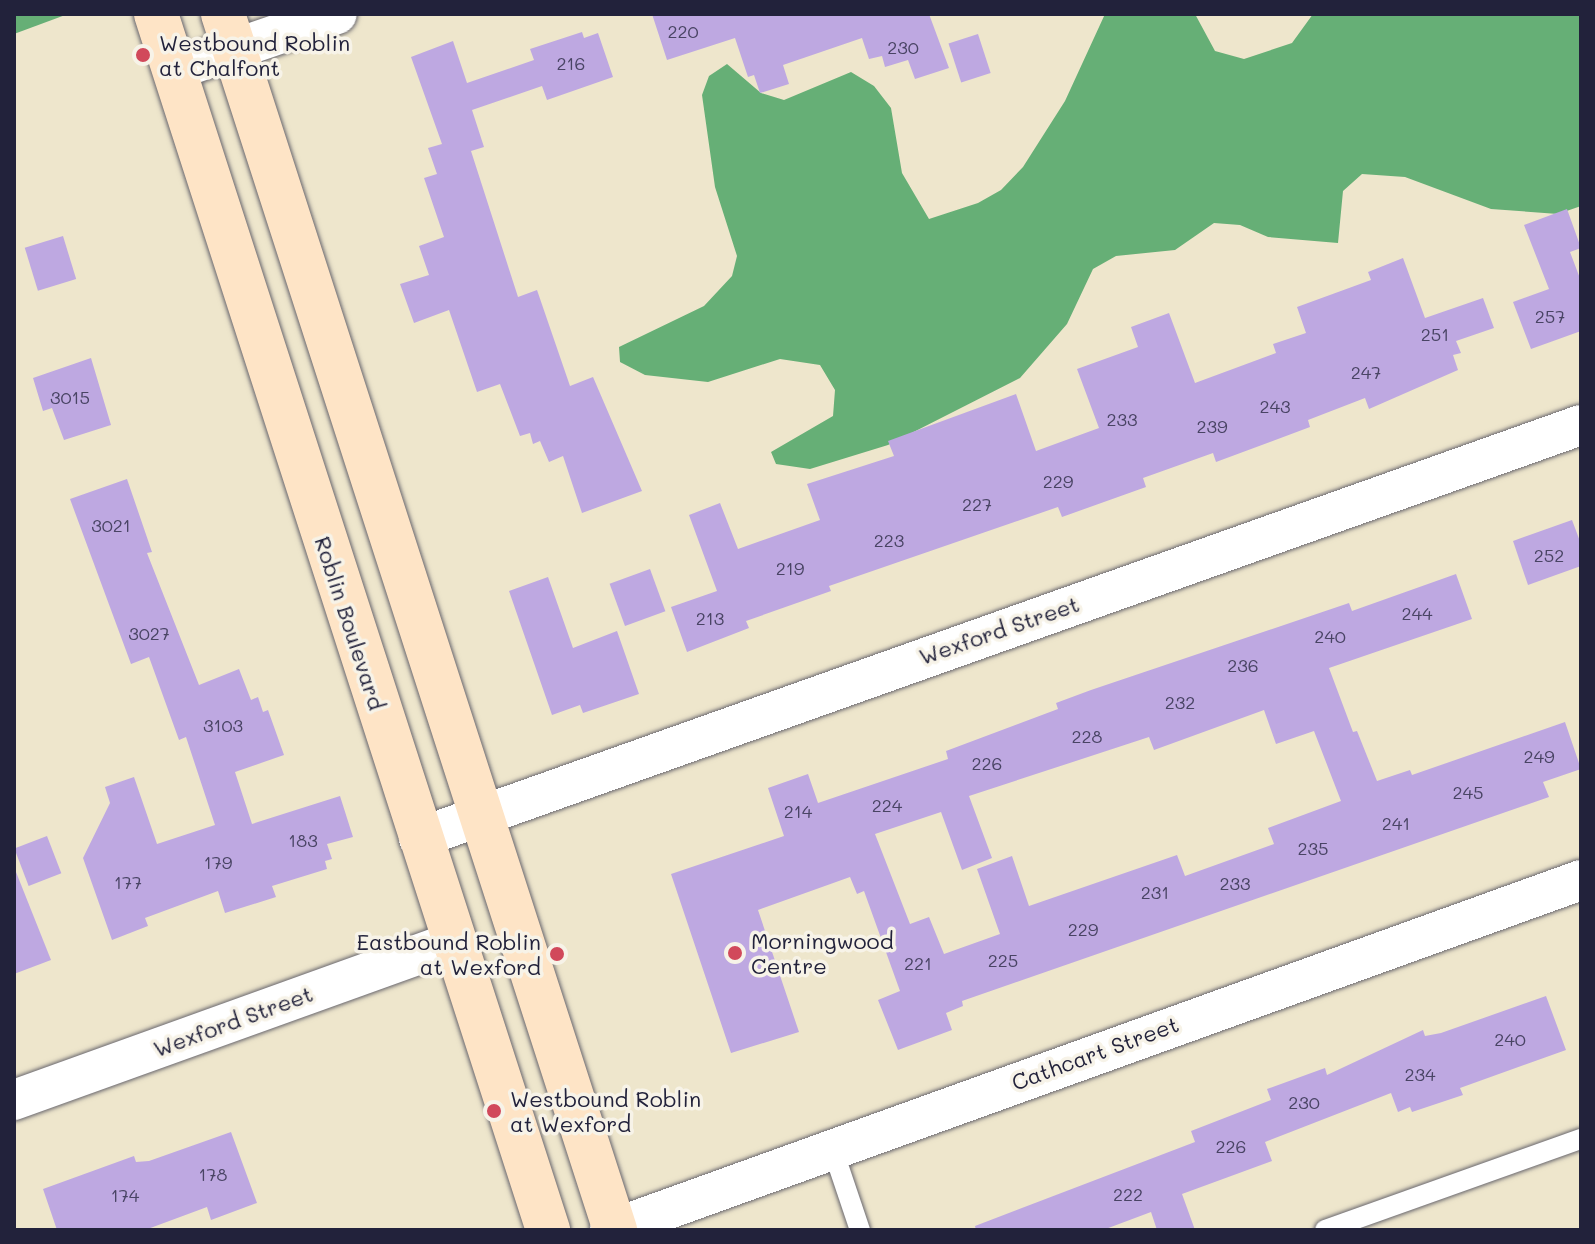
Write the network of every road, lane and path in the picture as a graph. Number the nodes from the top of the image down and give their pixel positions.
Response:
1 (156, 14) edge
2 (337, 14) edge
3 (228, 32) edge
4 (174, 70) junction
5 (1581, 425) edge
6 (478, 817) junction
7 (419, 838) junction
8 (1581, 880) edge
9 (452, 942) junction
10 (14, 1100) edge
11 (1581, 1139) edge
12 (832, 1147) junction
13 (613, 1229) edge
14 (548, 1230) edge
15 (860, 1230) edge
16 (1325, 1230) edge

1 - 4 main road, Roblin Boulevard
2 - 3 street
3 - 4 street
3 - 6 main road
4 - 7 main road, Roblin Boulevard
5 - 6 street, Wexford Street
6 - 7 street, Wexford Street
6 - 13 main road
7 - 9 main road, Roblin Boulevard
8 - 12 street, Cathcart Street
9 - 10 street, Wexford Street
9 - 14 main road, Roblin Boulevard
11 - 16 lane
12 - 13 street, Cathcart Street
12 - 15 lane

